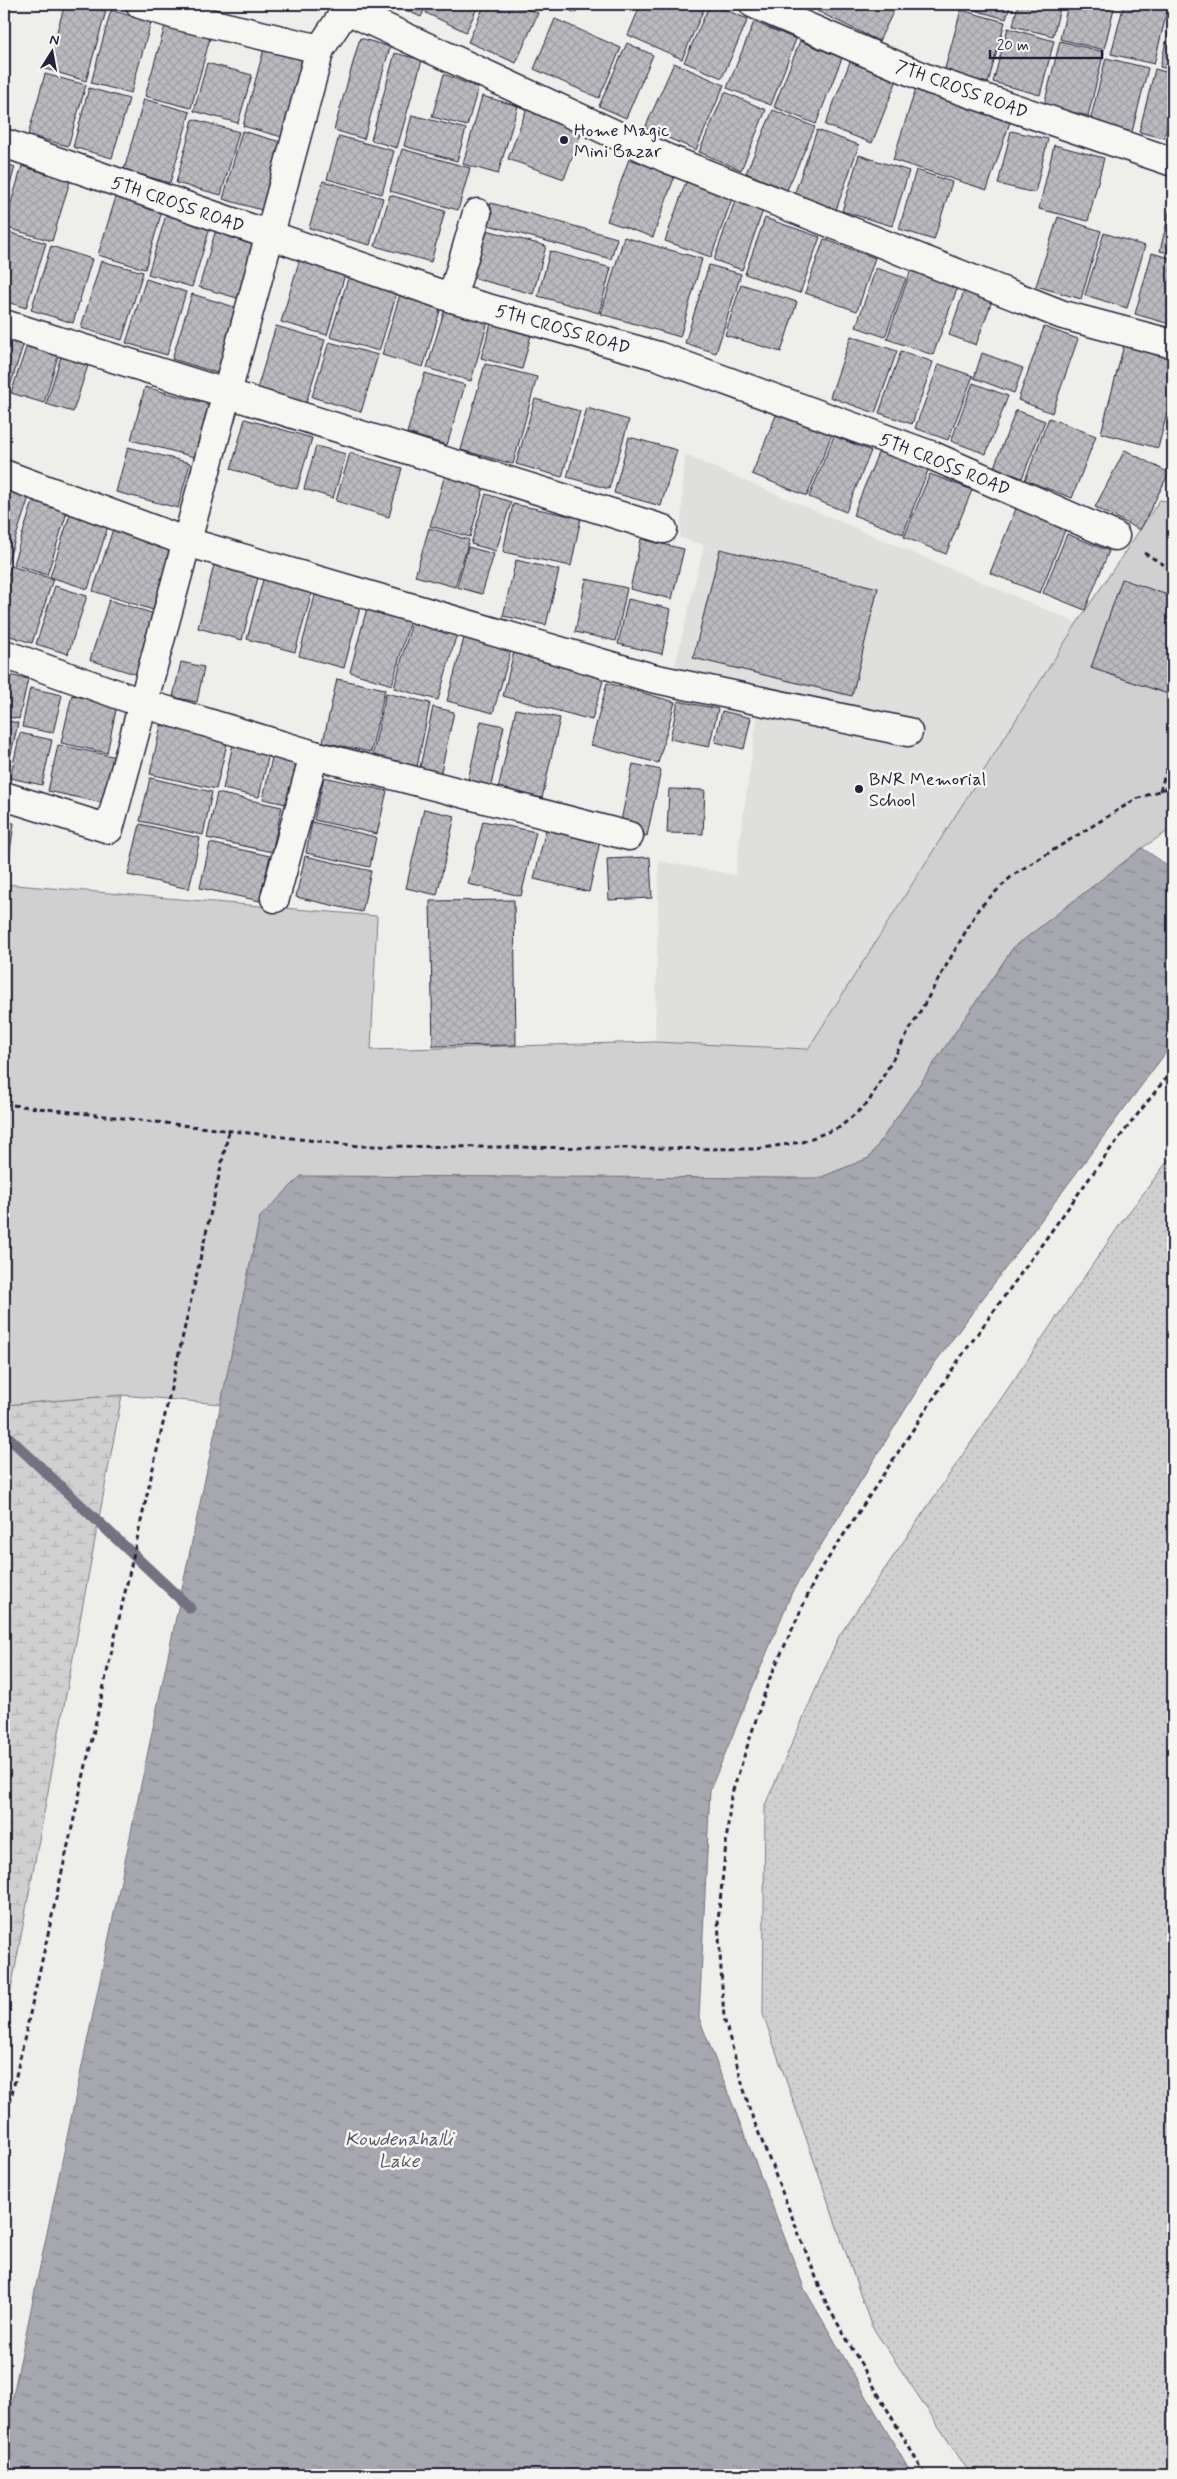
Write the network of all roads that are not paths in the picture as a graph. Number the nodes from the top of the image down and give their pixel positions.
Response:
1 (140, 4) edge
2 (754, 4) edge
3 (348, 7) edge
4 (181, 10) edge
5 (320, 50) junction
6 (4, 143) edge
7 (1173, 162) edge
8 (477, 212) dead end
9 (270, 236) junction
10 (452, 298) junction
11 (4, 324) edge
12 (1173, 344) edge
13 (227, 394) junction
14 (4, 474) edge
15 (663, 529) dead end
16 (1114, 536) dead end
17 (187, 542) junction
18 (4, 654) edge
19 (142, 704) junction
20 (908, 732) dead end
21 (314, 755) junction
22 (4, 796) edge
23 (629, 836) dead end
24 (275, 898) dead end

1 - 4 street
2 - 7 street, 7TH CROSS ROAD
3 - 5 street
3 - 12 street
4 - 5 street
5 - 9 street
6 - 9 street, 5TH CROSS ROAD
8 - 10 street
9 - 10 street, 5TH CROSS ROAD
9 - 13 street
10 - 16 street, 5TH CROSS ROAD
11 - 13 street
13 - 15 street
13 - 17 street
14 - 17 street
17 - 19 street
17 - 20 street
18 - 19 street
19 - 21 street
19 - 22 street
21 - 23 street
21 - 24 street

